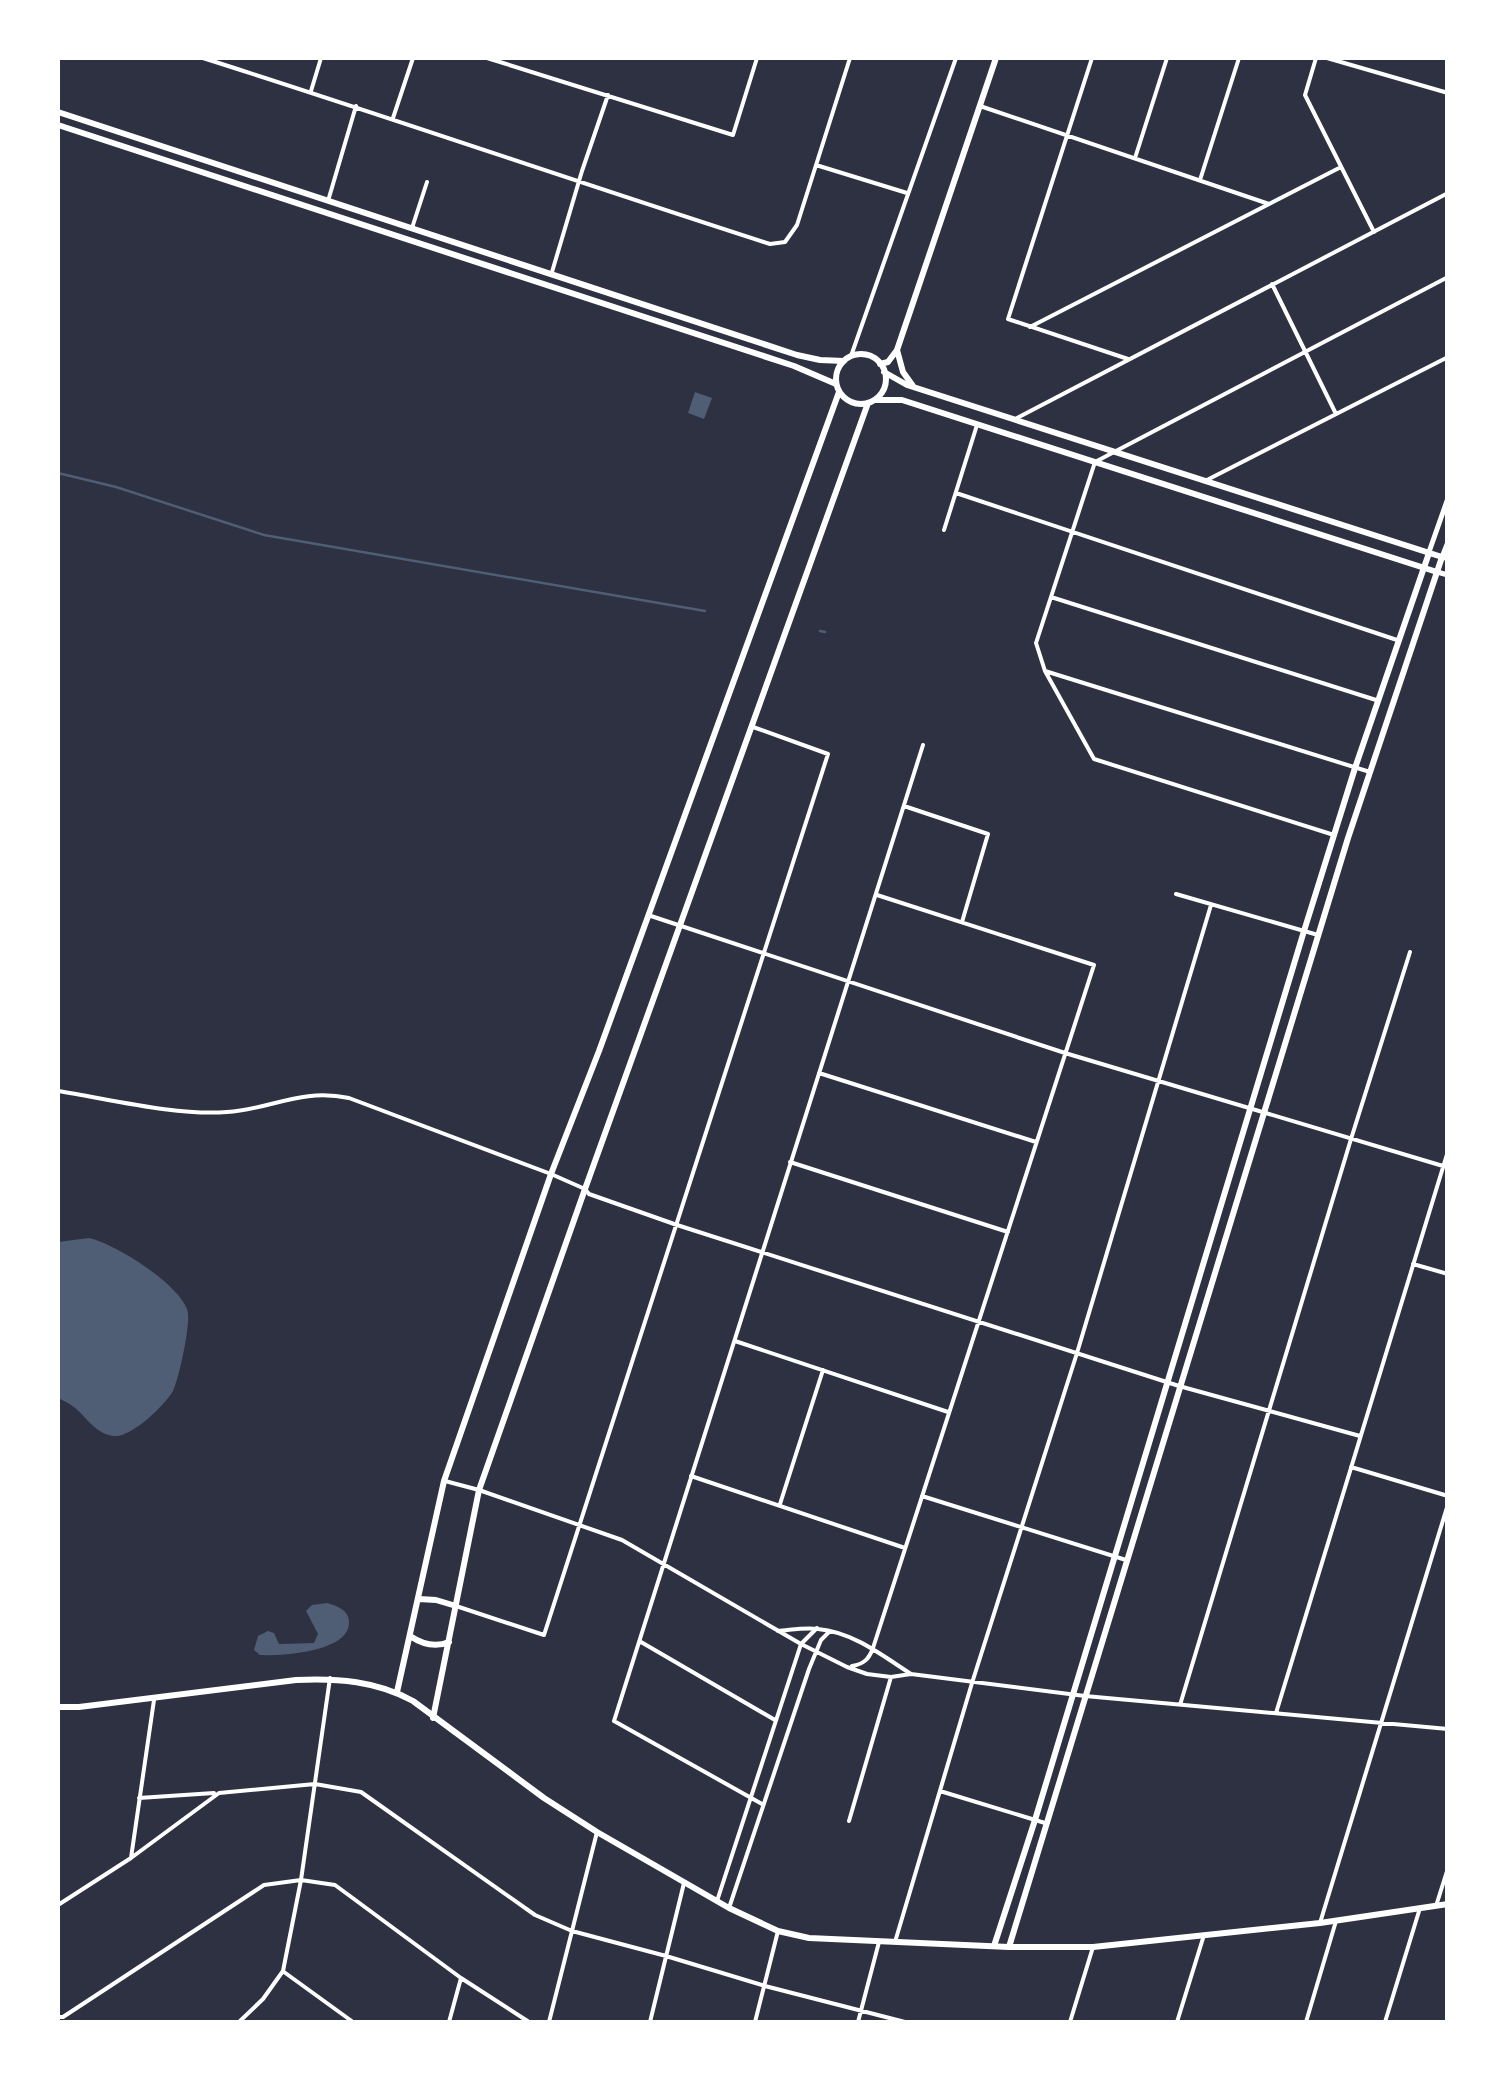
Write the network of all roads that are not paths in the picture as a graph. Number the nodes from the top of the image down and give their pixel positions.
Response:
1 (203, 58) edge
2 (321, 58) edge
3 (413, 58) edge
4 (488, 58) edge
5 (757, 58) edge
6 (850, 58) edge
7 (956, 58) edge
8 (996, 58) edge
9 (1092, 58) edge
10 (1167, 58) edge
11 (1240, 58) edge
12 (1316, 58) edge
13 (1326, 58) edge
14 (225, 61) edge
15 (310, 92) junction
16 (1448, 93) edge
17 (608, 95) junction
18 (978, 105) junction
19 (356, 106) junction
20 (58, 112) edge
21 (393, 118) junction
22 (58, 125) edge
23 (1067, 135) junction
24 (1135, 158) junction
25 (816, 165) junction
26 (1341, 167) junction
27 (1200, 180) junction
28 (428, 182) dead end
29 (578, 182) junction
30 (908, 194) junction
31 (1448, 194) edge
32 (328, 201) junction
33 (1268, 204) junction
34 (412, 228) junction
35 (1374, 232) junction
36 (551, 274) junction
37 (1448, 276) edge
38 (1272, 284) junction
39 (1030, 327) junction
40 (897, 350) junction
41 (1305, 350) junction
42 (1448, 357) edge
43 (848, 358) junction
44 (1128, 359) junction
45 (882, 368) junction
46 (838, 388) junction
47 (914, 388) junction
48 (872, 401) junction
49 (1336, 414) junction
50 (1014, 420) junction
51 (977, 425) junction
52 (1112, 451) junction
53 (1095, 462) junction
54 (1206, 481) junction
55 (956, 494) junction
56 (1447, 503) edge
57 (1339, 524) junction
58 (944, 530) dead end
59 (1072, 532) junction
60 (1333, 538) junction
61 (1448, 542) edge
62 (1429, 553) junction
63 (1445, 558) edge
64 (1424, 568) junction
65 (1437, 572) junction
66 (1448, 575) edge
67 (1051, 597) junction
68 (1398, 640) junction
69 (1045, 671) junction
70 (1379, 701) junction
71 (753, 727) junction
72 (923, 745) dead end
73 (1355, 768) junction
74 (1370, 772) junction
75 (904, 806) junction
76 (1334, 835) junction
77 (1176, 894) dead end
78 (875, 895) junction
79 (1211, 905) junction
80 (648, 915) junction
81 (962, 922) junction
82 (680, 926) junction
83 (1304, 930) junction
84 (1318, 934) junction
85 (1410, 952) dead end
86 (762, 954) junction
87 (848, 982) junction
88 (1064, 1053) junction
89 (818, 1073) junction
90 (1159, 1081) junction
91 (58, 1090) edge
92 (1250, 1108) junction
93 (1263, 1112) junction
94 (1351, 1140) junction
95 (1036, 1142) junction
96 (1448, 1151) edge
97 (790, 1162) junction
98 (1442, 1166) junction
99 (551, 1174) junction
100 (585, 1189) junction
101 (677, 1225) junction
102 (1008, 1232) junction
103 (763, 1253) junction
104 (1413, 1264) junction
105 (1448, 1274) edge
106 (980, 1322) junction
107 (736, 1342) junction
108 (1077, 1353) junction
109 (823, 1370) junction
110 (1167, 1382) junction
111 (1179, 1386) junction
112 (1270, 1410) junction
113 (948, 1412) junction
114 (1360, 1436) junction
115 (1351, 1468) junction
116 (691, 1476) junction
117 (444, 1481) junction
118 (480, 1490) junction
119 (922, 1496) junction
120 (1448, 1496) edge
121 (1448, 1504) edge
122 (780, 1506) junction
123 (579, 1525) junction
124 (1021, 1528) junction
125 (906, 1548) junction
126 (1114, 1556) junction
127 (1126, 1560) junction
128 (664, 1563) junction
129 (418, 1599) junction
130 (456, 1606) junction
131 (818, 1628) junction
132 (778, 1630) junction
133 (830, 1631) junction
134 (410, 1636) junction
135 (449, 1642) junction
136 (640, 1642) junction
137 (801, 1644) junction
138 (873, 1648) junction
139 (816, 1651) junction
140 (847, 1667) junction
141 (912, 1674) junction
142 (330, 1678) junction
143 (891, 1678) junction
144 (972, 1683) junction
145 (397, 1692) junction
146 (1073, 1694) junction
147 (1086, 1696) junction
148 (154, 1699) junction
149 (1180, 1704) junction
150 (58, 1706) edge
151 (1276, 1713) junction
152 (433, 1718) junction
153 (776, 1720) junction
154 (1381, 1723) junction
155 (1448, 1729) edge
156 (314, 1784) junction
157 (940, 1792) junction
158 (219, 1793) junction
159 (139, 1798) junction
160 (750, 1799) junction
161 (762, 1804) junction
162 (1035, 1820) junction
163 (849, 1821) dead end
164 (1045, 1823) junction
165 (742, 1824) junction
166 (754, 1828) junction
167 (597, 1832) junction
168 (131, 1858) junction
169 (1448, 1868) edge
170 (301, 1880) junction
171 (684, 1883) junction
172 (1010, 1899) junction
173 (716, 1901) junction
174 (1021, 1902) junction
175 (1448, 1904) edge
176 (58, 1905) edge
177 (1436, 1906) junction
178 (728, 1908) junction
179 (1420, 1908) junction
180 (1336, 1921) junction
181 (1320, 1923) junction
182 (572, 1931) junction
183 (778, 1931) junction
184 (1204, 1935) junction
185 (879, 1942) junction
186 (895, 1942) junction
187 (994, 1946) junction
188 (1009, 1947) junction
189 (1094, 1947) junction
190 (666, 1956) junction
191 (283, 1972) junction
192 (461, 1978) junction
193 (765, 1986) junction
194 (861, 2010) junction
195 (58, 2018) edge
196 (238, 2022) edge
197 (353, 2022) edge
198 (449, 2022) edge
199 (529, 2022) edge
200 (548, 2022) edge
201 (650, 2022) edge
202 (755, 2022) edge
203 (858, 2022) edge
204 (905, 2022) edge
205 (1070, 2022) edge
206 (1177, 2022) edge
207 (1306, 2022) edge
208 (1385, 2022) edge

1 - 14 street
2 - 15 street
3 - 21 street
4 - 17 street
5 - 17 street
6 - 25 street
7 - 30 street
8 - 18 main road
9 - 23 street
10 - 24 street
11 - 27 street
12 - 26 street
13 - 16 street
14 - 15 street
15 - 19 street
17 - 29 street
18 - 23 street
18 - 40 main road
19 - 21 street
19 - 32 street
20 - 32 main road
21 - 29 street
22 - 46 main road
23 - 24 street
23 - 39 street
24 - 27 street
25 - 29 street
25 - 30 street
26 - 33 street
26 - 35 street
27 - 33 street
28 - 34 street
29 - 36 street
30 - 43 street
31 - 35 street
32 - 34 main road
33 - 39 street
34 - 36 main road
35 - 38 street
36 - 43 main road
37 - 41 street
38 - 41 street
38 - 44 street
39 - 44 street
40 - 45 main road
40 - 47 main road
41 - 49 street
41 - 52 street
42 - 49 street
43 - 45 main road
43 - 46 main road
44 - 50 street
45 - 47 main road
45 - 48 main road
46 - 48 main road
46 - 80 main road
47 - 50 main road
48 - 51 main road
48 - 71 main road
49 - 54 street
50 - 52 main road
51 - 53 main road
51 - 55 street
52 - 53 street
52 - 54 main road
53 - 59 street
53 - 60 main road
54 - 57 main road
55 - 58 street
55 - 59 street
56 - 62 street
57 - 60 main road
57 - 62 main road
59 - 67 street
59 - 68 street
60 - 64 main road
61 - 63 street
62 - 63 main road
62 - 64 main road
63 - 65 main road
64 - 65 main road
64 - 68 main road
65 - 66 street
65 - 74 main road
67 - 69 street
67 - 70 street
68 - 70 main road
69 - 73 street
69 - 76 street
70 - 73 main road
71 - 82 main road
71 - 86 street
72 - 75 street
73 - 74 street
73 - 76 main road
74 - 84 main road
75 - 78 street
75 - 81 street
76 - 83 main road
77 - 79 street
78 - 81 street
78 - 87 street
79 - 83 street
79 - 90 street
80 - 82 street
80 - 99 main road
81 - 88 street
82 - 86 street
82 - 100 main road
83 - 84 street
83 - 92 main road
84 - 93 main road
85 - 94 street
86 - 87 street
86 - 101 street
87 - 88 street
87 - 89 street
88 - 90 street
88 - 95 street
89 - 95 street
89 - 97 street
90 - 92 street
90 - 108 street
91 - 99 street
92 - 93 street
92 - 110 main road
93 - 94 street
93 - 111 main road
94 - 98 street
94 - 112 street
95 - 102 street
96 - 98 street
97 - 102 street
97 - 103 street
98 - 104 street
99 - 100 street
99 - 117 main road
100 - 101 street
100 - 118 main road
101 - 103 street
101 - 123 street
102 - 106 street
103 - 106 street
103 - 107 street
104 - 105 street
104 - 114 street
106 - 108 street
106 - 113 street
107 - 109 street
107 - 116 street
108 - 110 street
108 - 124 street
109 - 113 street
109 - 122 street
110 - 111 street
110 - 126 main road
111 - 112 street
111 - 127 main road
112 - 114 street
112 - 149 street
113 - 119 street
114 - 115 street
115 - 120 street
115 - 151 street
116 - 122 street
116 - 128 street
117 - 118 street
117 - 129 main road
118 - 123 street
118 - 130 main road
119 - 124 street
119 - 125 street
121 - 154 street
122 - 125 street
123 - 128 street
123 - 130 street
124 - 126 street
124 - 144 street
125 - 138 street
126 - 127 street
126 - 146 main road
127 - 147 main road
128 - 132 street
128 - 136 street
129 - 130 main road
129 - 134 main road
130 - 135 main road
131 - 132 street
131 - 133 street
131 - 137 street
132 - 137 street
133 - 138 street
133 - 139 street
134 - 135 main road
134 - 145 main road
135 - 152 main road
136 - 153 street
136 - 160 street
137 - 139 street
137 - 153 street
138 - 140 street
138 - 141 street
139 - 140 street
139 - 161 street
140 - 143 street
141 - 143 street
141 - 144 street
142 - 145 main road
142 - 148 main road
142 - 156 street
143 - 163 street
144 - 146 street
144 - 157 street
145 - 152 main road
146 - 147 street
146 - 162 main road
147 - 149 street
147 - 164 main road
148 - 150 main road
148 - 159 street
149 - 151 street
151 - 154 street
152 - 167 main road
153 - 160 street
154 - 155 street
154 - 181 street
156 - 158 street
156 - 170 street
156 - 182 street
157 - 162 street
157 - 186 street
158 - 159 street
158 - 168 street
159 - 168 street
160 - 161 street
160 - 165 street
161 - 166 street
162 - 164 street
162 - 172 main road
164 - 174 main road
165 - 166 street
165 - 173 street
166 - 178 street
167 - 171 main road
167 - 182 street
168 - 176 street
169 - 177 street
170 - 191 street
170 - 192 street
170 - 195 street
171 - 173 main road
171 - 190 street
172 - 174 main road
172 - 187 main road
173 - 178 main road
174 - 188 main road
175 - 177 main road
177 - 179 main road
178 - 183 main road
179 - 180 main road
179 - 208 street
180 - 181 main road
180 - 207 street
181 - 184 main road
182 - 190 street
182 - 200 street
183 - 185 main road
183 - 193 street
184 - 189 main road
184 - 206 street
185 - 186 main road
185 - 194 street
186 - 187 main road
187 - 188 main road
188 - 189 main road
189 - 205 street
190 - 193 street
190 - 201 street
191 - 196 street
191 - 197 street
192 - 198 street
192 - 199 street
193 - 194 street
193 - 202 street
194 - 203 street
194 - 204 street

